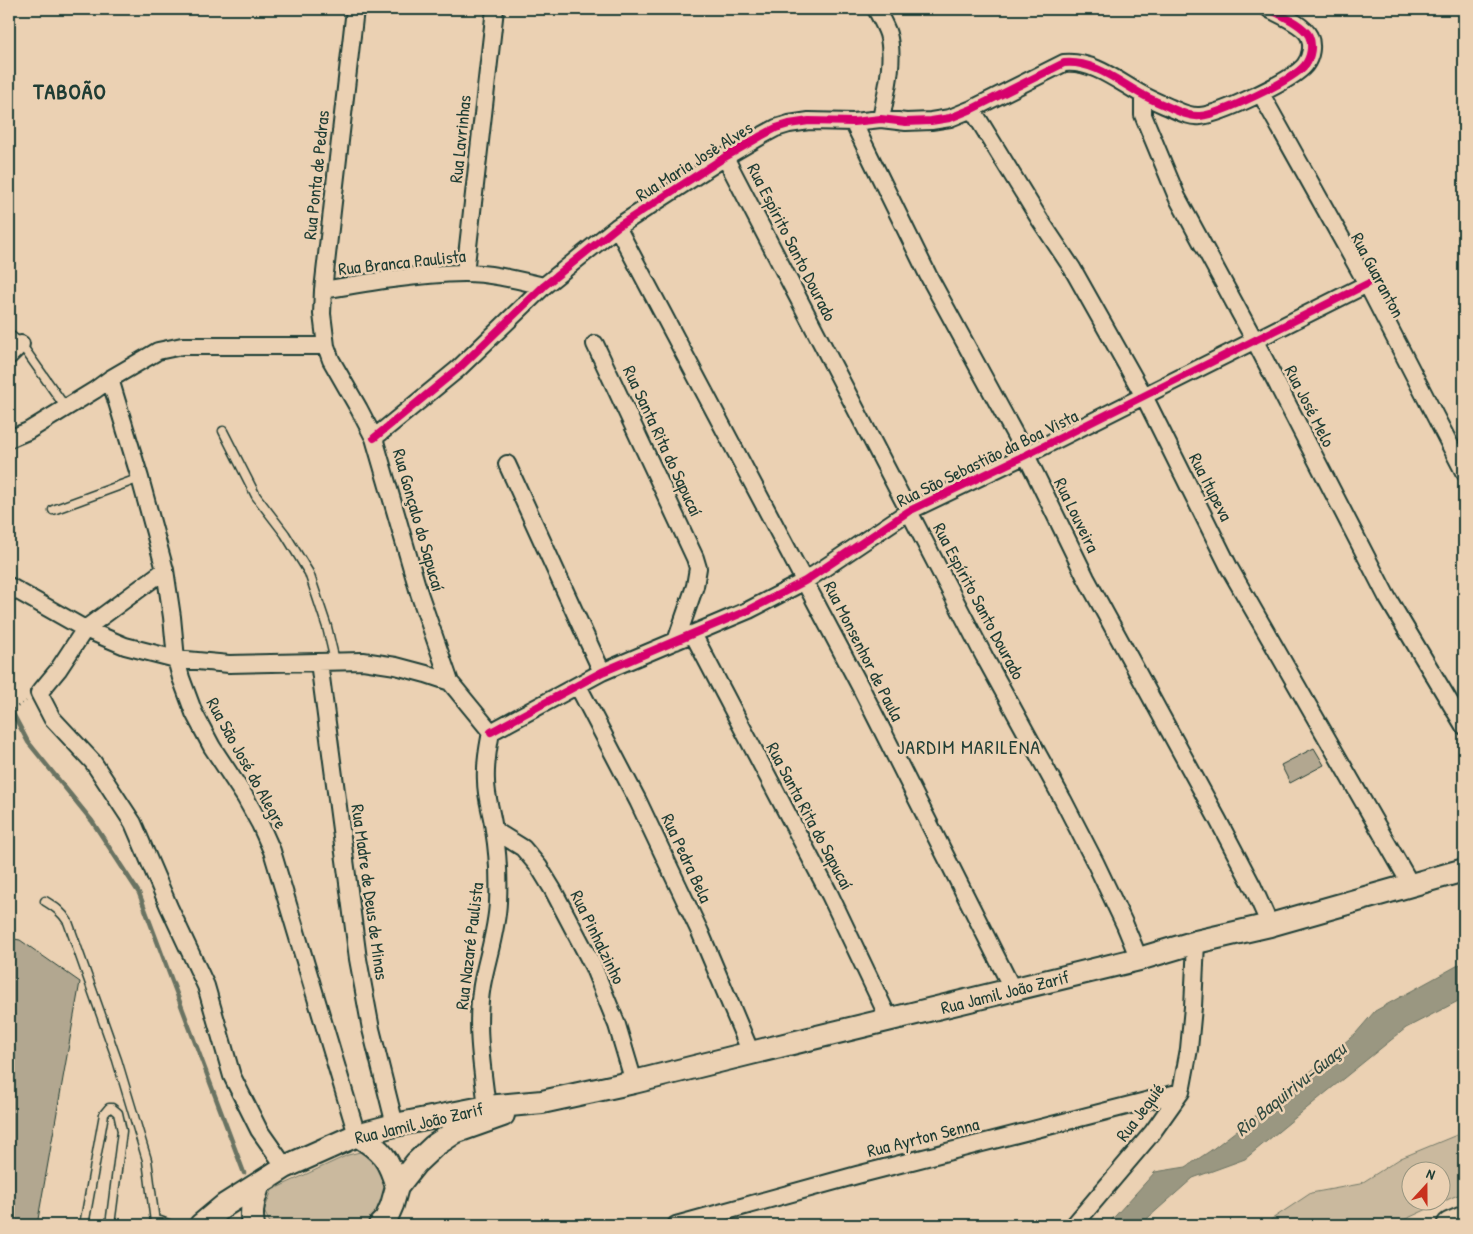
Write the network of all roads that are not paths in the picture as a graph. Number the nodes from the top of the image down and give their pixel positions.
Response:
1 (355, 9) edge
2 (495, 9) edge
3 (876, 9) edge
4 (1269, 9) edge
5 (1261, 94) junction
6 (1143, 95) junction
7 (972, 109) junction
8 (880, 118) junction
9 (853, 122) junction
10 (725, 157) junction
11 (618, 227) junction
12 (466, 273) junction
13 (1367, 284) junction
14 (544, 286) junction
15 (323, 290) junction
16 (1255, 341) junction
17 (596, 344) dead end
18 (13, 345) edge
19 (326, 346) junction
20 (110, 379) junction
21 (1144, 396) junction
22 (66, 408) junction
23 (223, 431) dead end
24 (374, 438) junction
25 (9, 439) edge
26 (1026, 456) junction
27 (507, 464) dead end
28 (1464, 472) edge
29 (140, 478) junction
30 (52, 510) dead end
31 (909, 511) junction
32 (165, 570) junction
33 (804, 581) junction
34 (9, 586) edge
35 (85, 629) junction
36 (693, 634) junction
37 (676, 641) junction
38 (176, 659) junction
39 (327, 662) junction
40 (602, 672) junction
41 (450, 682) junction
42 (578, 686) junction
43 (1464, 726) edge
44 (491, 732) junction
45 (494, 830) junction
46 (1464, 870) edge
47 (1410, 885) junction
48 (45, 901) dead end
49 (1270, 925) junction
50 (1196, 942) junction
51 (1139, 959) junction
52 (1013, 990) junction
53 (889, 1019) junction
54 (751, 1053) junction
55 (634, 1082) junction
56 (1181, 1092) junction
57 (542, 1102) junction
58 (487, 1107) junction
59 (395, 1125) junction
60 (357, 1135) junction
61 (285, 1167) junction
62 (259, 1184) junction
63 (397, 1187) junction
64 (1464, 1219) edge
65 (384, 1223) edge
66 (154, 1224) edge
67 (84, 1225) edge
68 (110, 1225) edge
69 (171, 1225) edge
70 (201, 1225) edge
71 (253, 1225) edge
72 (676, 1225) edge
73 (1074, 1225) edge
74 (1450, 1225) edge

1 - 15 street, Rua Ponta de Pedras
2 - 12 street, Rua Lavrinhas
3 - 8 street
4 - 5 street, Rua Maria Josè Alves
5 - 6 street, Rua Maria Josè Alves
5 - 13 street, Rua Guaranton
6 - 7 street, Rua Maria Josè Alves
6 - 16 street, Rua José Melo
7 - 8 street, Rua Maria Josè Alves
7 - 21 street, Rua Itupeva
8 - 9 street, Rua Maria Josè Alves
9 - 10 street, Rua Maria Josè Alves
9 - 26 street, Rua Louveira
10 - 11 street, Rua Maria Josè Alves
10 - 31 street, Rua Espírito Santo Dourado
11 - 14 street, Rua Maria Josè Alves
11 - 33 street, Rua Monsenhor de Paula
12 - 14 street, Rua Branca Paulista
12 - 15 street, Rua Branca Paulista
13 - 16 street, Rua São Sebastião da Boa Vista
13 - 28 street, Rua Guaranton
14 - 24 street, Rua Maria Josè Alves
15 - 19 street, Rua Ponta de Pedras
16 - 21 street, Rua São Sebastião da Boa Vista
16 - 43 street, Rua José Melo
17 - 37 street, Rua Santa Rita do Sapucaí
18 - 22 lane
19 - 20 street
19 - 24 street, Rua Gonçalo do Sapucaí
20 - 22 street
20 - 29 street, Rua São José do Alegre
21 - 26 street, Rua São Sebastião da Boa Vista
21 - 47 street, Rua Itupeva
22 - 25 street
23 - 39 lane
24 - 41 street, Rua Gonçalo do Sapucaí
26 - 31 street, Rua São Sebastião da Boa Vista
26 - 49 street, Rua Louveira
27 - 40 street
29 - 30 lane
29 - 32 street, Rua São José do Alegre
31 - 33 street, Rua São Sebastião da Boa Vista
31 - 51 street, Rua Espírito Santo Dourado
32 - 35 street
32 - 38 street, Rua São José do Alegre
33 - 36 street, Rua São Sebastião da Boa Vista
33 - 52 street, Rua Monsenhor de Paula
34 - 35 street
35 - 38 street
35 - 61 street
36 - 37 street, Rua São Sebastião da Boa Vista
36 - 53 street, Rua Santa Rita do Sapucaí
37 - 40 street, Rua São Sebastião da Boa Vista
38 - 39 street
38 - 60 street, Rua São José do Alegre
39 - 41 street
39 - 59 street, Rua Madre de Deus de Minas
40 - 42 street, Rua São Sebastião da Boa Vista
41 - 44 street
42 - 44 street, Rua São Sebastião da Boa Vista
42 - 54 street, Rua Pedra Bela
44 - 45 street, Rua Nazaré Paulista
45 - 55 street, Rua Pinhalzinho
45 - 58 street, Rua Nazaré Paulista
46 - 47 main road, Rua Jamil João Zarif
47 - 49 main road, Rua Jamil João Zarif
48 - 66 lane
49 - 50 main road, Rua Jamil João Zarif
50 - 51 main road, Rua Jamil João Zarif
50 - 56 street, Rua Jequié
51 - 52 main road, Rua Jamil João Zarif
52 - 53 main road, Rua Jamil João Zarif
53 - 54 main road, Rua Jamil João Zarif
54 - 55 main road, Rua Jamil João Zarif
55 - 57 main road, Rua Jamil João Zarif
56 - 72 street, Rua Ayrton Senna
56 - 73 street, Rua Jequié
57 - 58 main road, Rua Jamil João Zarif
57 - 63 main road, Rua Jamil João Zarif
58 - 59 main road, Rua Jamil João Zarif
59 - 60 main road, Rua Jamil João Zarif
60 - 61 main road, Rua Jamil João Zarif
60 - 63 main road
61 - 62 main road, Rua Jamil João Zarif
62 - 70 main road, Rua Jamil João Zarif
62 - 71 main road
63 - 65 main road, Rua Jamil João Zarif
64 - 74 main road
66 - 69 lane
67 - 68 lane

